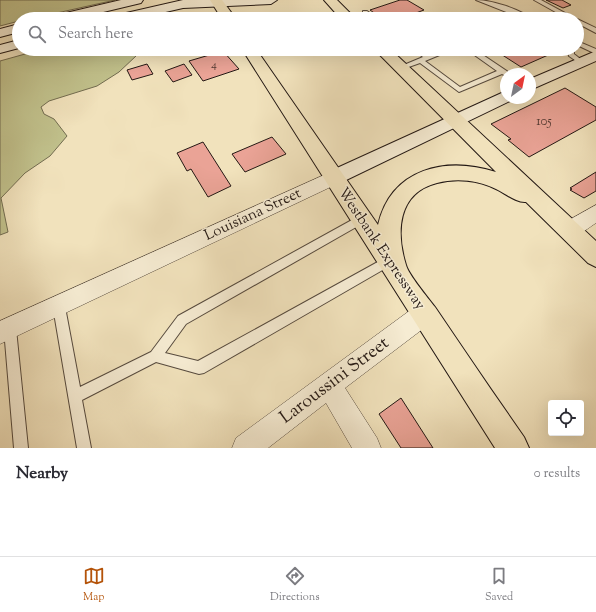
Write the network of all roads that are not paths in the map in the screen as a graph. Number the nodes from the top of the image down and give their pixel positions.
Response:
1 (138, 0) edge
2 (271, 0) edge
3 (330, 0) edge
4 (479, 0) edge
5 (501, 0) edge
6 (537, 0) edge
7 (217, 1) edge
8 (507, 8) junction
9 (87, 12) edge
10 (148, 12) edge
11 (224, 12) edge
12 (343, 12) edge
13 (515, 12) edge
14 (560, 12) edge
15 (584, 25) edge
16 (12, 30) edge
17 (596, 31) edge
18 (0, 33) edge
19 (12, 46) edge
20 (584, 47) edge
21 (0, 49) edge
22 (596, 53) edge
23 (254, 56) edge
24 (388, 56) edge
25 (425, 56) edge
26 (433, 56) edge
27 (480, 56) edge
28 (572, 56) edge
29 (428, 58) junction
30 (420, 61) junction
31 (581, 62) junction
32 (401, 68) junction
33 (500, 70) edge
34 (500, 75) edge
35 (536, 82) edge
36 (500, 99) edge
37 (455, 120) junction
38 (334, 178) junction
39 (541, 202) junction
40 (596, 213) edge
41 (361, 219) junction
42 (569, 230) junction
43 (596, 256) edge
44 (392, 266) junction
45 (59, 307) junction
46 (424, 314) junction
47 (5, 331) edge
48 (155, 356) junction
49 (329, 385) junction
50 (75, 397) junction
51 (21, 448) edge
52 (84, 448) edge
53 (246, 448) edge
54 (367, 448) edge
55 (513, 448) edge

1 - 9 street
2 - 7 street
3 - 12 highway
4 - 8 lane
5 - 8 lane
6 - 14 lane
7 - 10 street
7 - 11 highway
8 - 13 lane
15 - 17 lane
16 - 18 street
19 - 21 street
20 - 22 lane
22 - 31 street
23 - 38 highway, Westbank Expressway
24 - 32 highway
25 - 29 lane
26 - 29 lane
27 - 33 lane
28 - 31 lane
29 - 30 lane
30 - 32 lane
30 - 34 lane
31 - 35 street
32 - 37 highway
36 - 37 street, Louisiana Street
37 - 38 street, Louisiana Street
37 - 39 highway
38 - 41 highway, Westbank Expressway
38 - 45 street, Louisiana Street
39 - 42 highway
39 - 44 highway
40 - 42 street
41 - 44 highway, Westbank Expressway
41 - 48 lane
42 - 43 highway
44 - 46 highway, Westbank Expressway
44 - 48 lane
45 - 47 street, Louisiana Street
45 - 50 lane
46 - 49 street, Laroussini Street
46 - 55 highway, Westbank Expressway
47 - 51 lane
48 - 50 lane
49 - 53 street, Laroussini Street
49 - 54 street
50 - 52 lane

